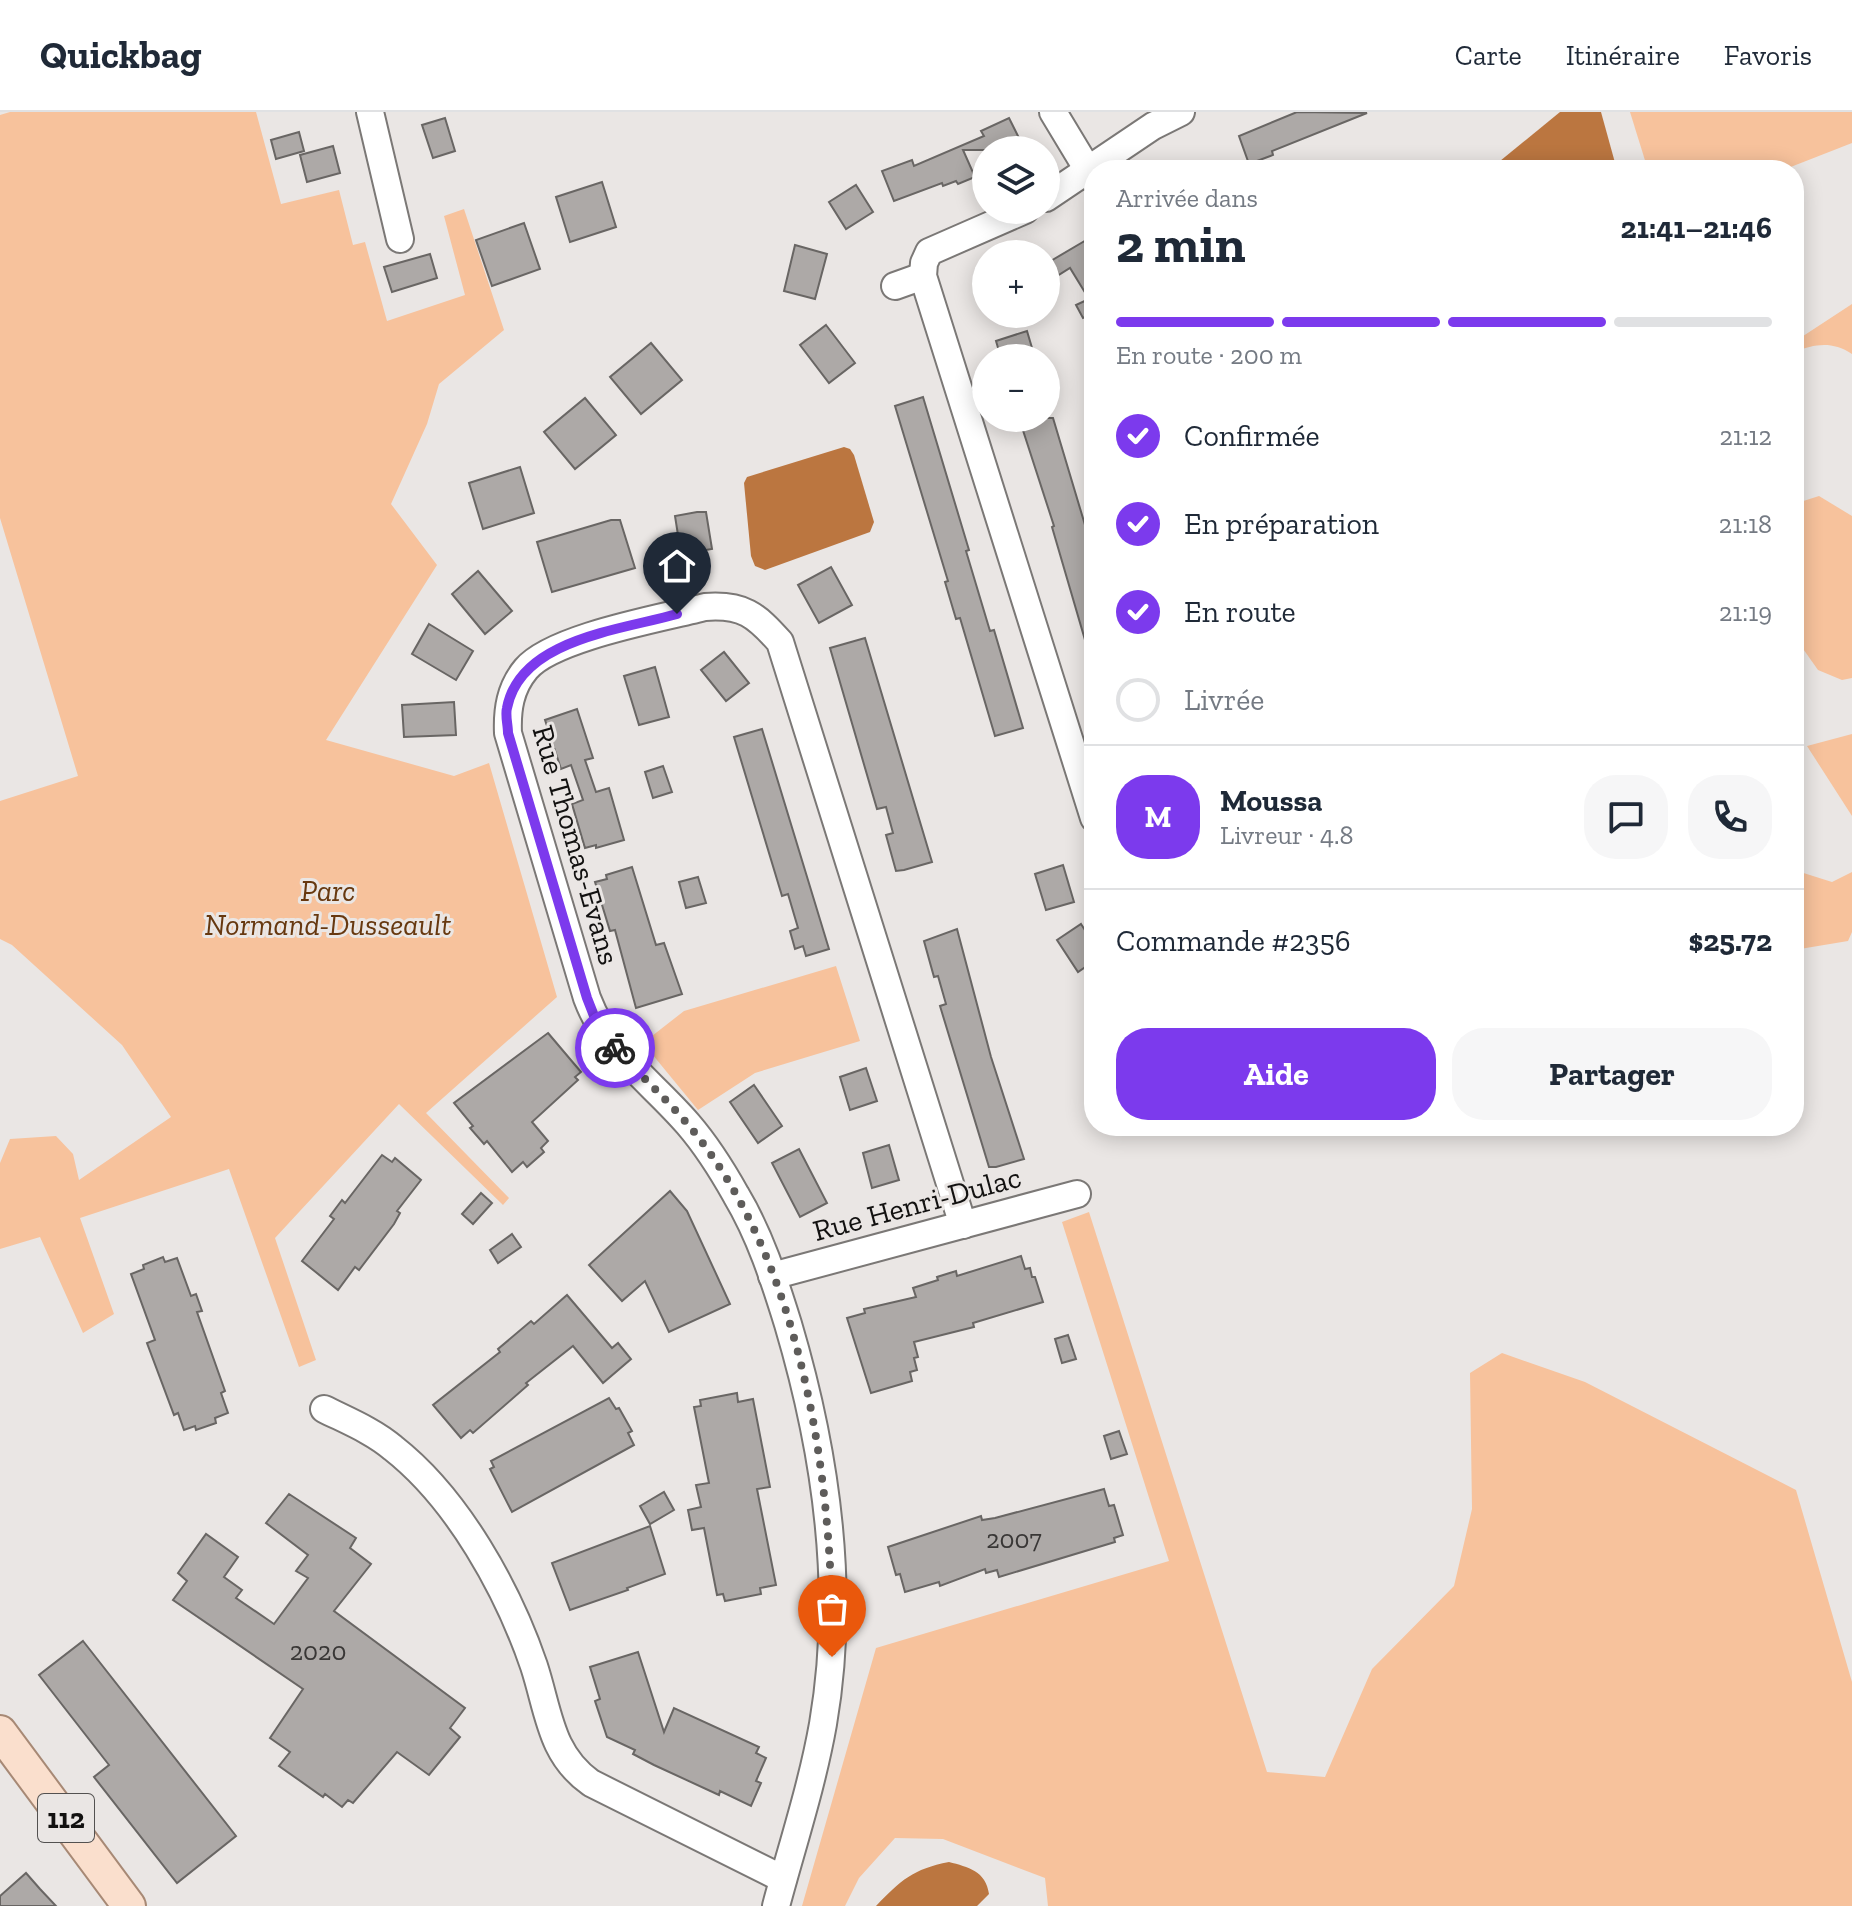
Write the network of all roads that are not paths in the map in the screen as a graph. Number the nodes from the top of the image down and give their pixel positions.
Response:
1 (370, 112) edge
2 (1053, 112) edge
3 (1181, 112) edge
4 (1112, 160) edge
5 (1084, 165) edge
6 (1084, 178) edge
7 (1060, 191) edge
8 (993, 224) edge
9 (400, 239) dead end
10 (923, 276) junction
11 (895, 286) dead end
12 (1084, 786) edge
13 (1077, 1194) dead end
14 (963, 1225) junction
15 (772, 1276) junction
16 (324, 1409) dead end
17 (0, 1732) edge
18 (783, 1879) junction
19 (129, 1906) edge
20 (776, 1906) edge

1 - 9 street
2 - 5 street
3 - 4 street
6 - 7 street
8 - 10 street
10 - 11 street
10 - 12 street
13 - 14 street, Rue Henri-Dulac
14 - 15 street, Rue Henri-Dulac
14 - 15 street, Rue Thomas-Evans
15 - 18 street, Rue Thomas-Evans
16 - 18 street
17 - 19 main road, 112
18 - 20 street, Rue Thomas-Evans

